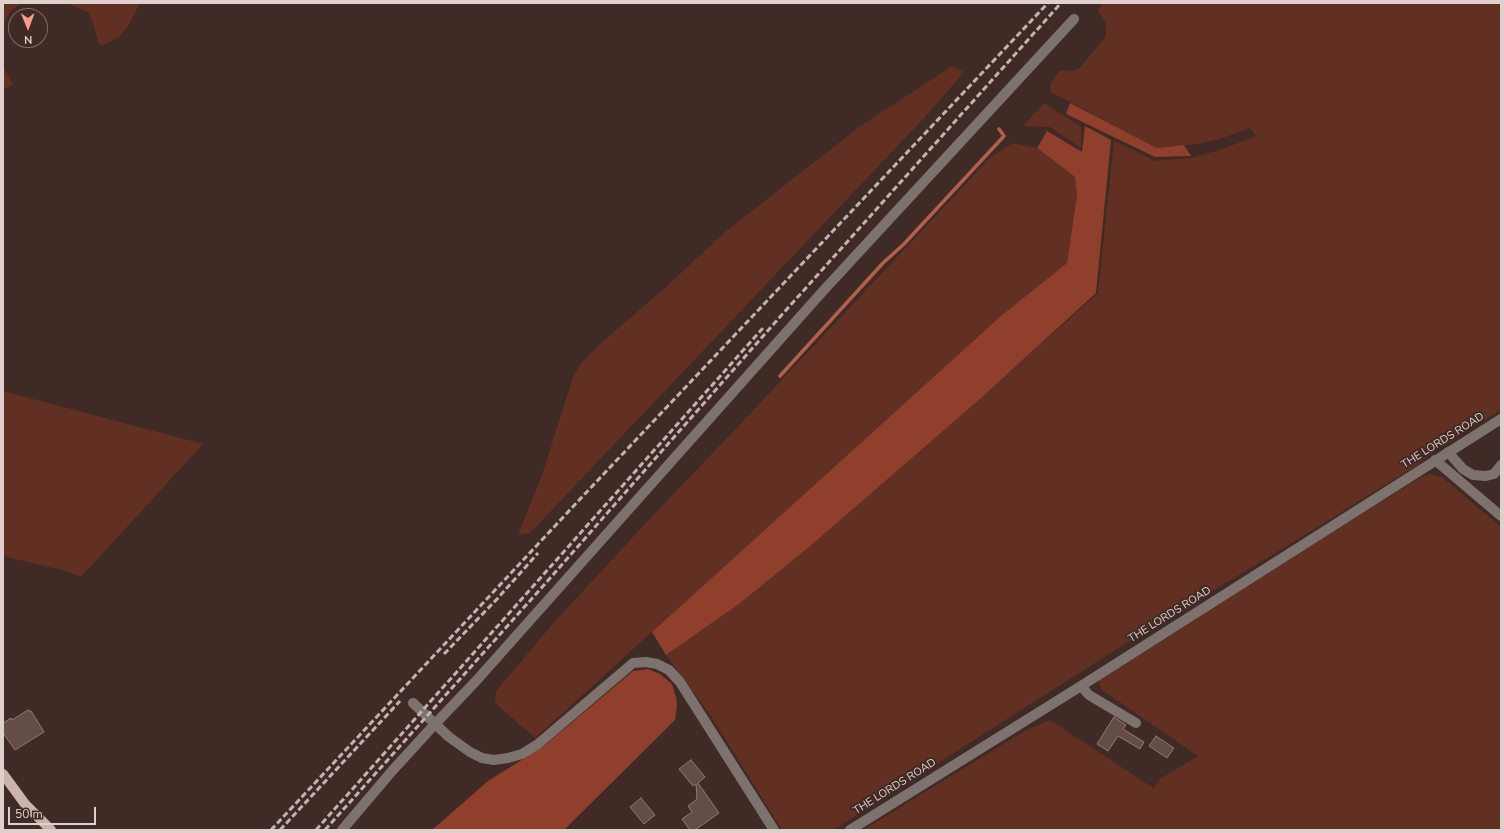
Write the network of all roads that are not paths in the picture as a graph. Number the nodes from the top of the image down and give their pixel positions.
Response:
1 (1074, 19) dead end
2 (1501, 418) edge
3 (1448, 452) junction
4 (1435, 460) junction
5 (1501, 465) edge
6 (1501, 516) edge
7 (1081, 686) junction
8 (413, 703) dead end
9 (1136, 723) dead end
10 (435, 724) junction
11 (3, 774) edge
12 (51, 830) edge
13 (342, 830) edge
14 (774, 830) edge
15 (850, 830) edge

1 - 10 street
2 - 3 street, THE LORDS ROAD
3 - 4 street, THE LORDS ROAD
3 - 5 street
4 - 6 street
4 - 7 street, THE LORDS ROAD
7 - 9 street
7 - 15 street, THE LORDS ROAD
8 - 10 street
10 - 13 street
10 - 14 street
11 - 12 main road

